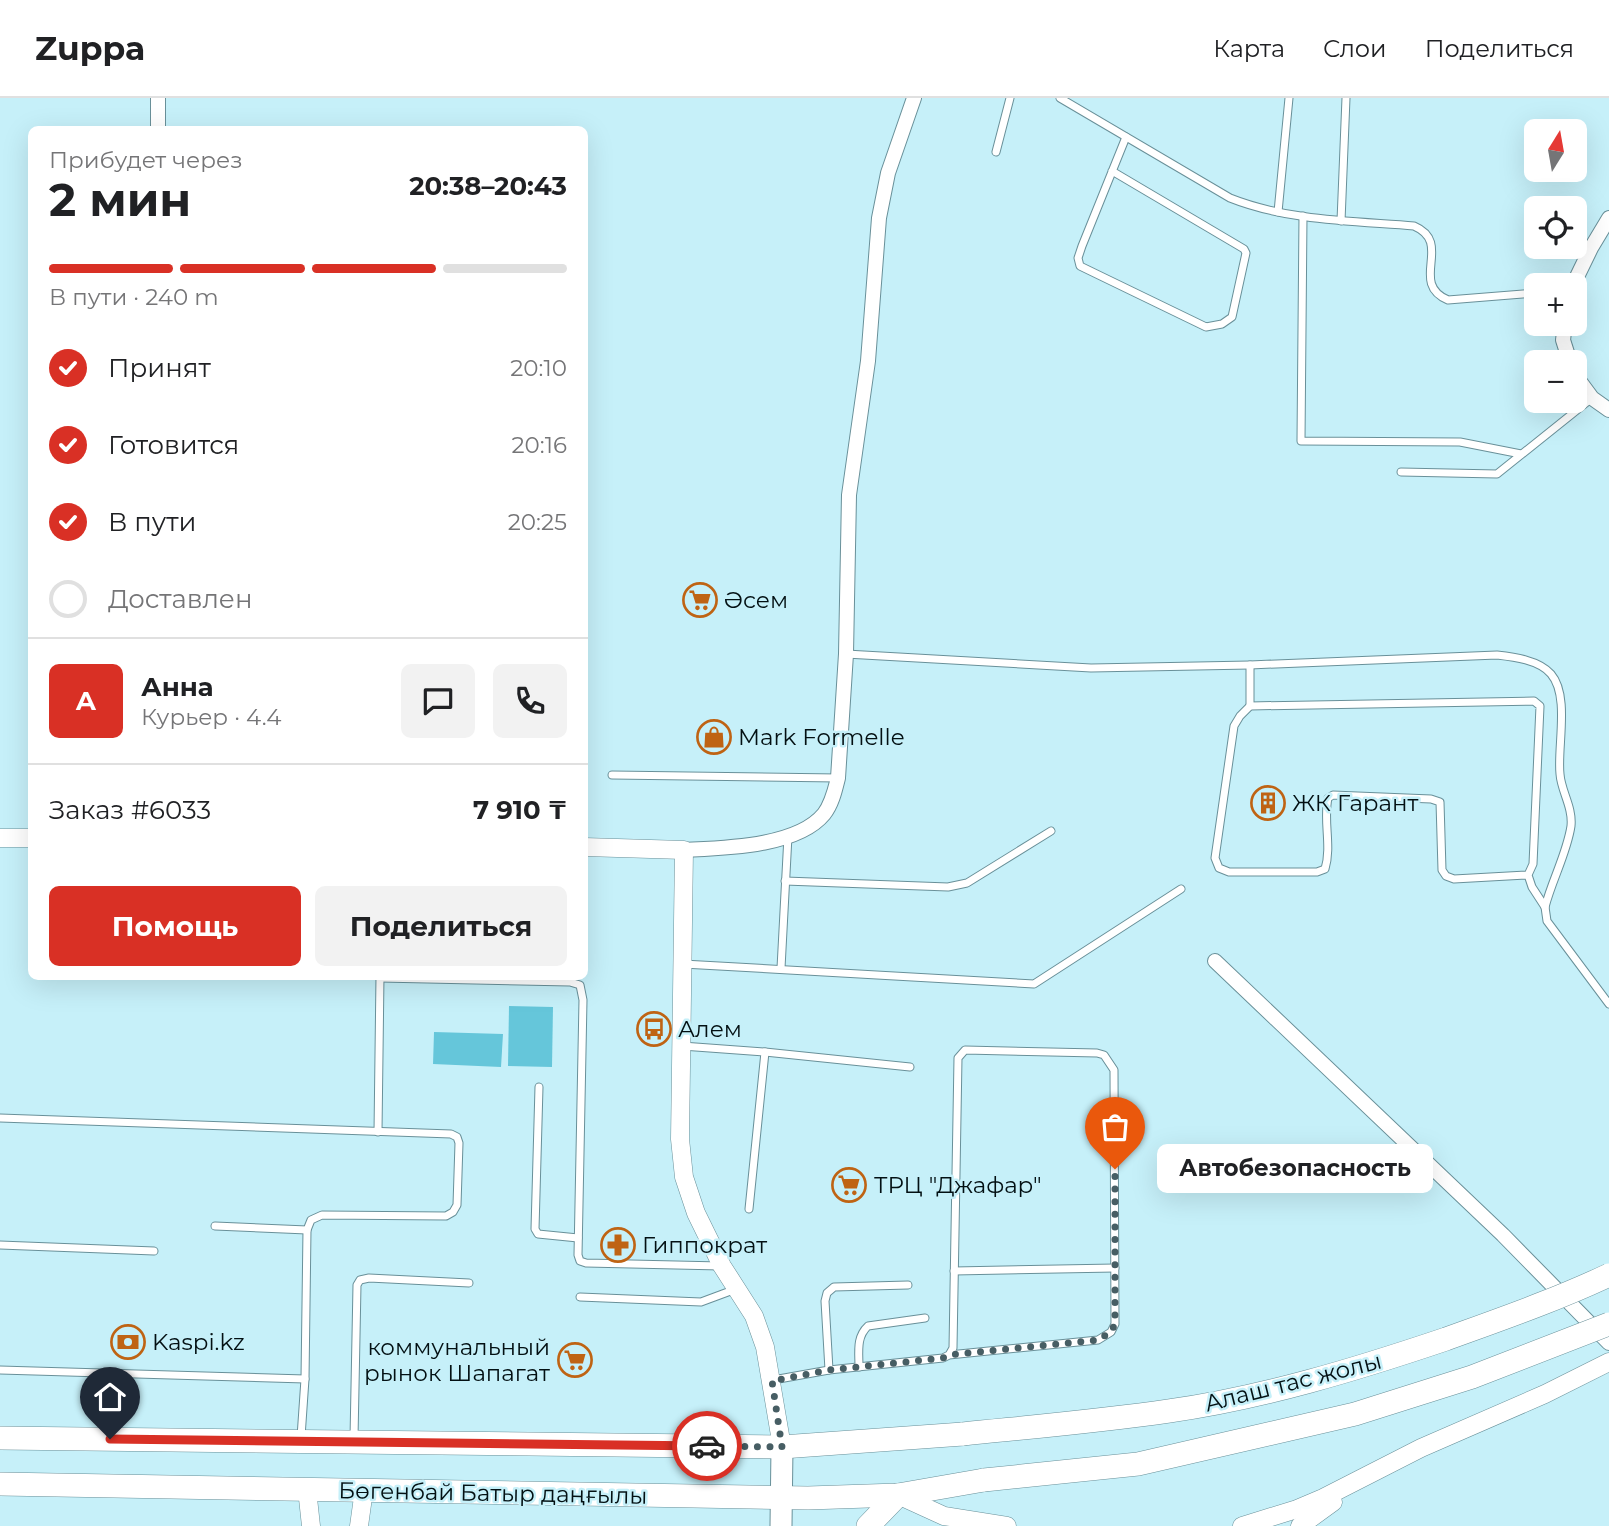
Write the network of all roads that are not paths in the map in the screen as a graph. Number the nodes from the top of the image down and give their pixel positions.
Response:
1 (158, 98) edge
2 (914, 98) edge
3 (1010, 98) edge
4 (1060, 98) edge
5 (1289, 98) edge
6 (1346, 98) edge
7 (158, 126) edge
8 (1126, 137) junction
9 (996, 152) dead end
10 (1112, 171) junction
11 (1278, 212) junction
12 (1303, 216) junction
13 (1609, 218) edge
14 (1341, 221) junction
15 (1579, 273) edge
16 (1524, 294) edge
17 (1587, 391) edge
18 (1592, 398) junction
19 (1609, 410) edge
20 (1521, 454) junction
21 (1401, 472) dead end
22 (846, 654) junction
23 (1250, 665) junction
24 (1250, 706) junction
25 (612, 775) dead end
26 (838, 778) junction
27 (1051, 831) dead end
28 (788, 835) junction
29 (0, 838) edge
30 (28, 838) edge
31 (588, 848) edge
32 (684, 850) junction
33 (1528, 875) junction
34 (785, 881) junction
35 (1181, 889) dead end
36 (1545, 907) junction
37 (1214, 961) dead end
38 (683, 964) junction
39 (781, 968) junction
40 (380, 980) edge
41 (494, 980) edge
42 (1609, 1004) edge
43 (681, 1046) junction
44 (765, 1052) junction
45 (910, 1067) dead end
46 (538, 1087) dead end
47 (0, 1118) edge
48 (379, 1132) junction
49 (749, 1209) dead end
50 (215, 1226) dead end
51 (307, 1230) junction
52 (578, 1238) junction
53 (0, 1245) edge
54 (154, 1251) dead end
55 (722, 1266) junction
56 (1115, 1268) junction
57 (954, 1271) junction
58 (1609, 1275) edge
59 (469, 1283) dead end
60 (908, 1285) dead end
61 (737, 1289) junction
62 (580, 1297) dead end
63 (925, 1318) dead end
64 (1609, 1324) edge
65 (1609, 1343) edge
66 (949, 1355) junction
67 (1609, 1362) edge
68 (859, 1367) junction
69 (0, 1370) edge
70 (829, 1370) junction
71 (305, 1378) junction
72 (772, 1381) junction
73 (0, 1437) edge
74 (301, 1441) junction
75 (354, 1442) junction
76 (782, 1447) junction
77 (1367, 1478) junction
78 (984, 1480) joint
79 (0, 1484) edge
80 (307, 1489) junction
81 (364, 1490) junction
82 (898, 1495) junction
83 (781, 1497) junction
84 (311, 1526) edge
85 (359, 1526) edge
86 (781, 1526) edge
87 (868, 1526) edge
88 (1007, 1526) edge
89 (1242, 1526) edge
90 (1300, 1526) edge

1 - 7 street
2 - 22 street
3 - 9 lane
4 - 8 lane
5 - 11 lane
6 - 14 lane
8 - 10 lane
8 - 11 lane
10 - 10 lane
11 - 12 lane
12 - 14 lane
12 - 20 lane
13 - 15 street
14 - 16 lane
17 - 18 street
18 - 19 street
18 - 20 lane
20 - 21 lane
22 - 23 lane
22 - 26 street
23 - 24 lane
23 - 36 lane
24 - 33 lane
24 - 33 lane
25 - 26 lane
26 - 28 street
27 - 34 lane
28 - 32 street
28 - 34 lane
29 - 30 street
31 - 32 street
32 - 38 street
33 - 36 lane
34 - 39 lane
35 - 39 lane
36 - 42 lane
37 - 65 street
38 - 39 lane
38 - 43 street
40 - 48 lane
41 - 52 lane
43 - 44 lane
43 - 55 street
44 - 45 lane
44 - 49 lane
46 - 52 lane
47 - 48 lane
48 - 51 lane
50 - 51 lane
51 - 71 lane
52 - 55 lane
53 - 54 lane
55 - 61 street
56 - 57 lane
56 - 57 lane
56 - 66 lane
57 - 66 lane
58 - 76 main road, Алаш тас жолы, bridge
59 - 75 lane
60 - 70 lane
61 - 62 lane
61 - 72 street
63 - 68 lane
64 - 78 main road, Алаш тас жолы, bridge
66 - 68 lane
67 - 77 street
68 - 70 lane
69 - 71 lane
70 - 72 lane
71 - 74 lane
72 - 76 street
73 - 74 main road
74 - 75 main road
75 - 76 main road
76 - 83 main road
77 - 89 street
77 - 90 street
78 - 82 main road, Бөгенбай Батыр даңғылы
79 - 80 main road, Бөгенбай Батыр даңғылы
80 - 81 main road, Бөгенбай Батыр даңғылы
80 - 84 street
81 - 83 main road, Бөгенбай Батыр даңғылы
81 - 85 street
82 - 83 main road, Бөгенбай Батыр даңғылы
82 - 87 main road
82 - 88 street
83 - 86 main road

